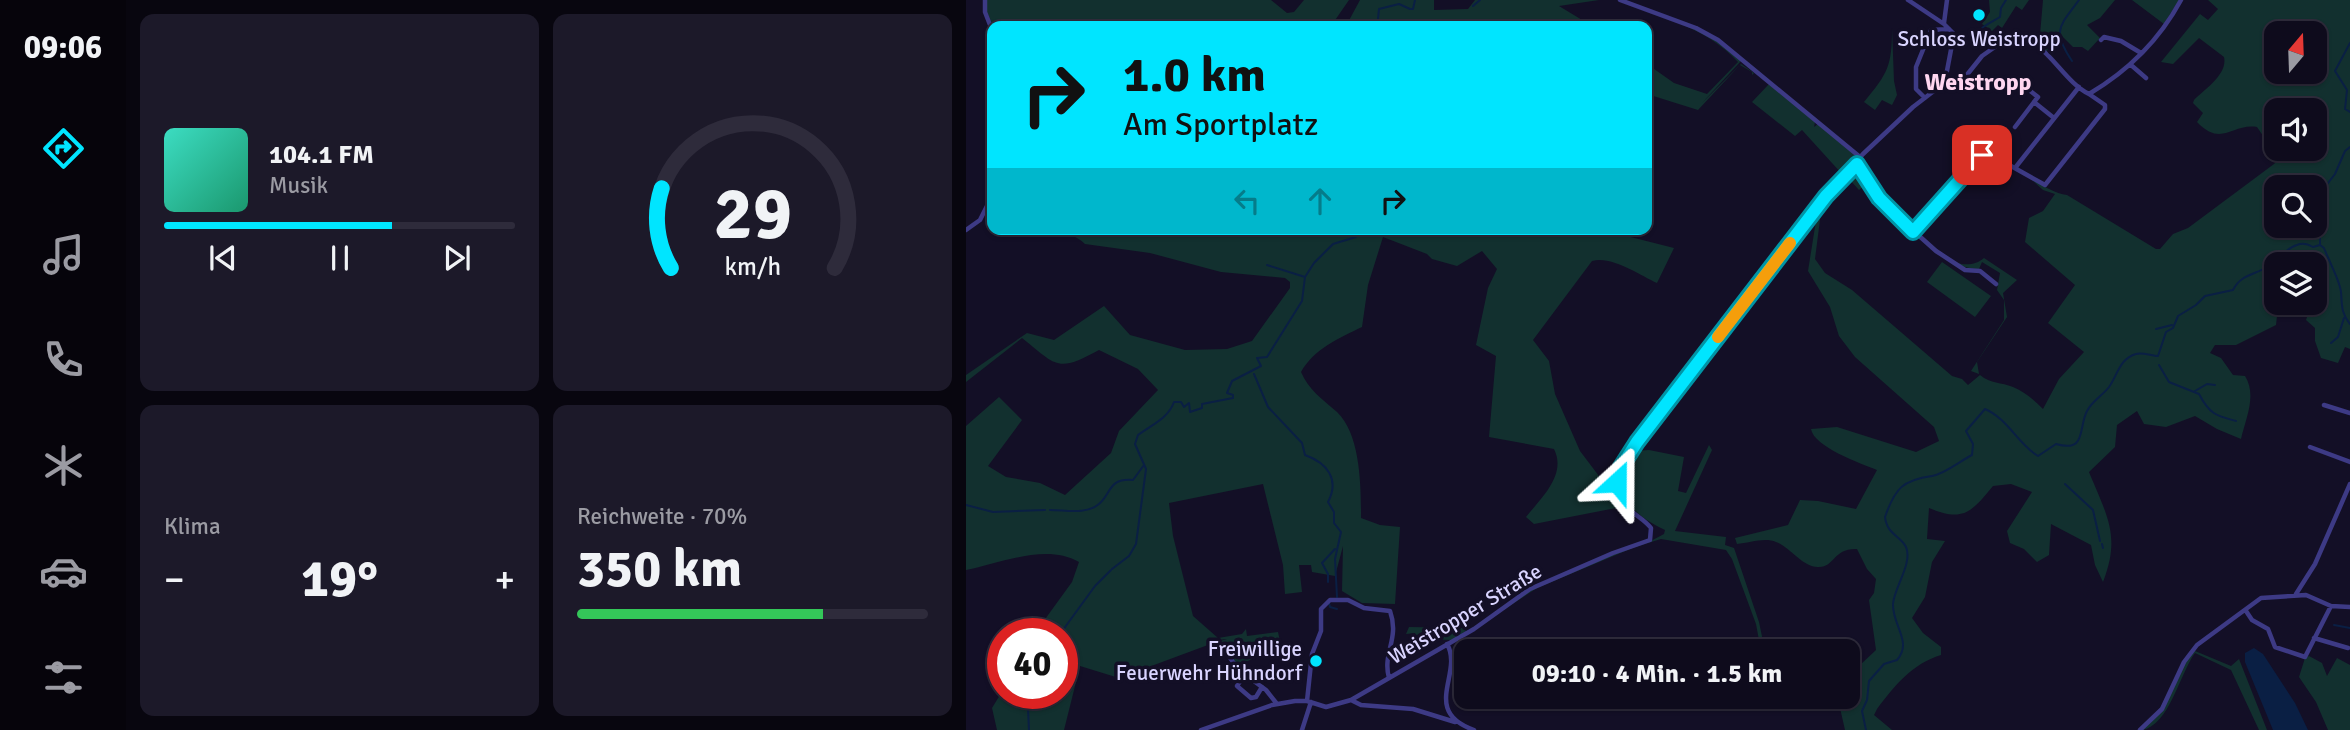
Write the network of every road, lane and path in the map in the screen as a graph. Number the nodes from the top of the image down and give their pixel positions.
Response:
1 (985, 0) edge
2 (1620, 0) edge
3 (1908, 0) edge
4 (1947, 0) edge
5 (2181, 0) edge
6 (988, 21) edge
7 (1944, 24) junction
8 (1950, 29) junction
9 (2101, 40) dead end
10 (2141, 53) junction
11 (2131, 65) junction
12 (2146, 78) dead end
13 (2017, 84) dead end
14 (1948, 85) junction
15 (2079, 87) junction
16 (2090, 94) junction
17 (1921, 98) junction
18 (2034, 103) junction
19 (2054, 118) junction
20 (2015, 127) dead end
21 (1860, 157) junction
22 (1857, 164) junction
23 (2015, 168) junction
24 (987, 206) edge
25 (966, 230) edge
26 (1913, 232) junction
27 (1996, 284) dead end
28 (2324, 405) dead end
29 (2350, 414) edge
30 (2310, 447) dead end
31 (2350, 462) edge
32 (2350, 484) edge
33 (2303, 584) junction
34 (2295, 595) junction
35 (2306, 595) junction
36 (2331, 606) junction
37 (2350, 607) edge
38 (2244, 612) junction
39 (2314, 638) junction
40 (1218, 642) dead end
41 (1447, 644) junction
42 (2348, 648) edge
43 (1244, 675) junction
44 (1389, 678) junction
45 (1262, 687) junction
46 (1351, 700) junction
47 (1309, 702) junction
48 (1277, 705) junction
49 (1455, 722) junction
50 (1201, 730) edge
51 (1302, 730) edge
52 (1474, 730) edge
53 (2140, 730) edge

1 - 6 street
2 - 21 street
3 - 7 street
4 - 7 street
5 - 10 street
7 - 8 street
8 - 14 street
8 - 17 street
9 - 10 street
10 - 11 street
11 - 12 street
11 - 16 street
13 - 18 street
14 - 15 street
14 - 17 street
15 - 16 street
15 - 19 street
16 - 23 street
17 - 21 street
18 - 19 street
18 - 20 street
19 - 23 street
21 - 22 street
22 - 26 street
22 - 41 street, Weistropper Straße
23 - 26 street
24 - 25 street
26 - 27 street
28 - 29 street
30 - 31 street
32 - 33 street
33 - 34 street
33 - 35 street
34 - 35 street
34 - 38 street
35 - 36 street
36 - 37 street
36 - 39 street
38 - 39 street
38 - 53 street
39 - 42 street
40 - 43 street
41 - 44 street, Weistropper Straße
41 - 49 street
43 - 45 street
43 - 45 street
44 - 46 street, Weistropper Straße
44 - 47 street
45 - 48 street
46 - 47 street, Weistropper Straße
46 - 49 street
47 - 48 street, Weistropper Straße
47 - 51 street
48 - 50 street, Weistropper Straße
49 - 52 street

